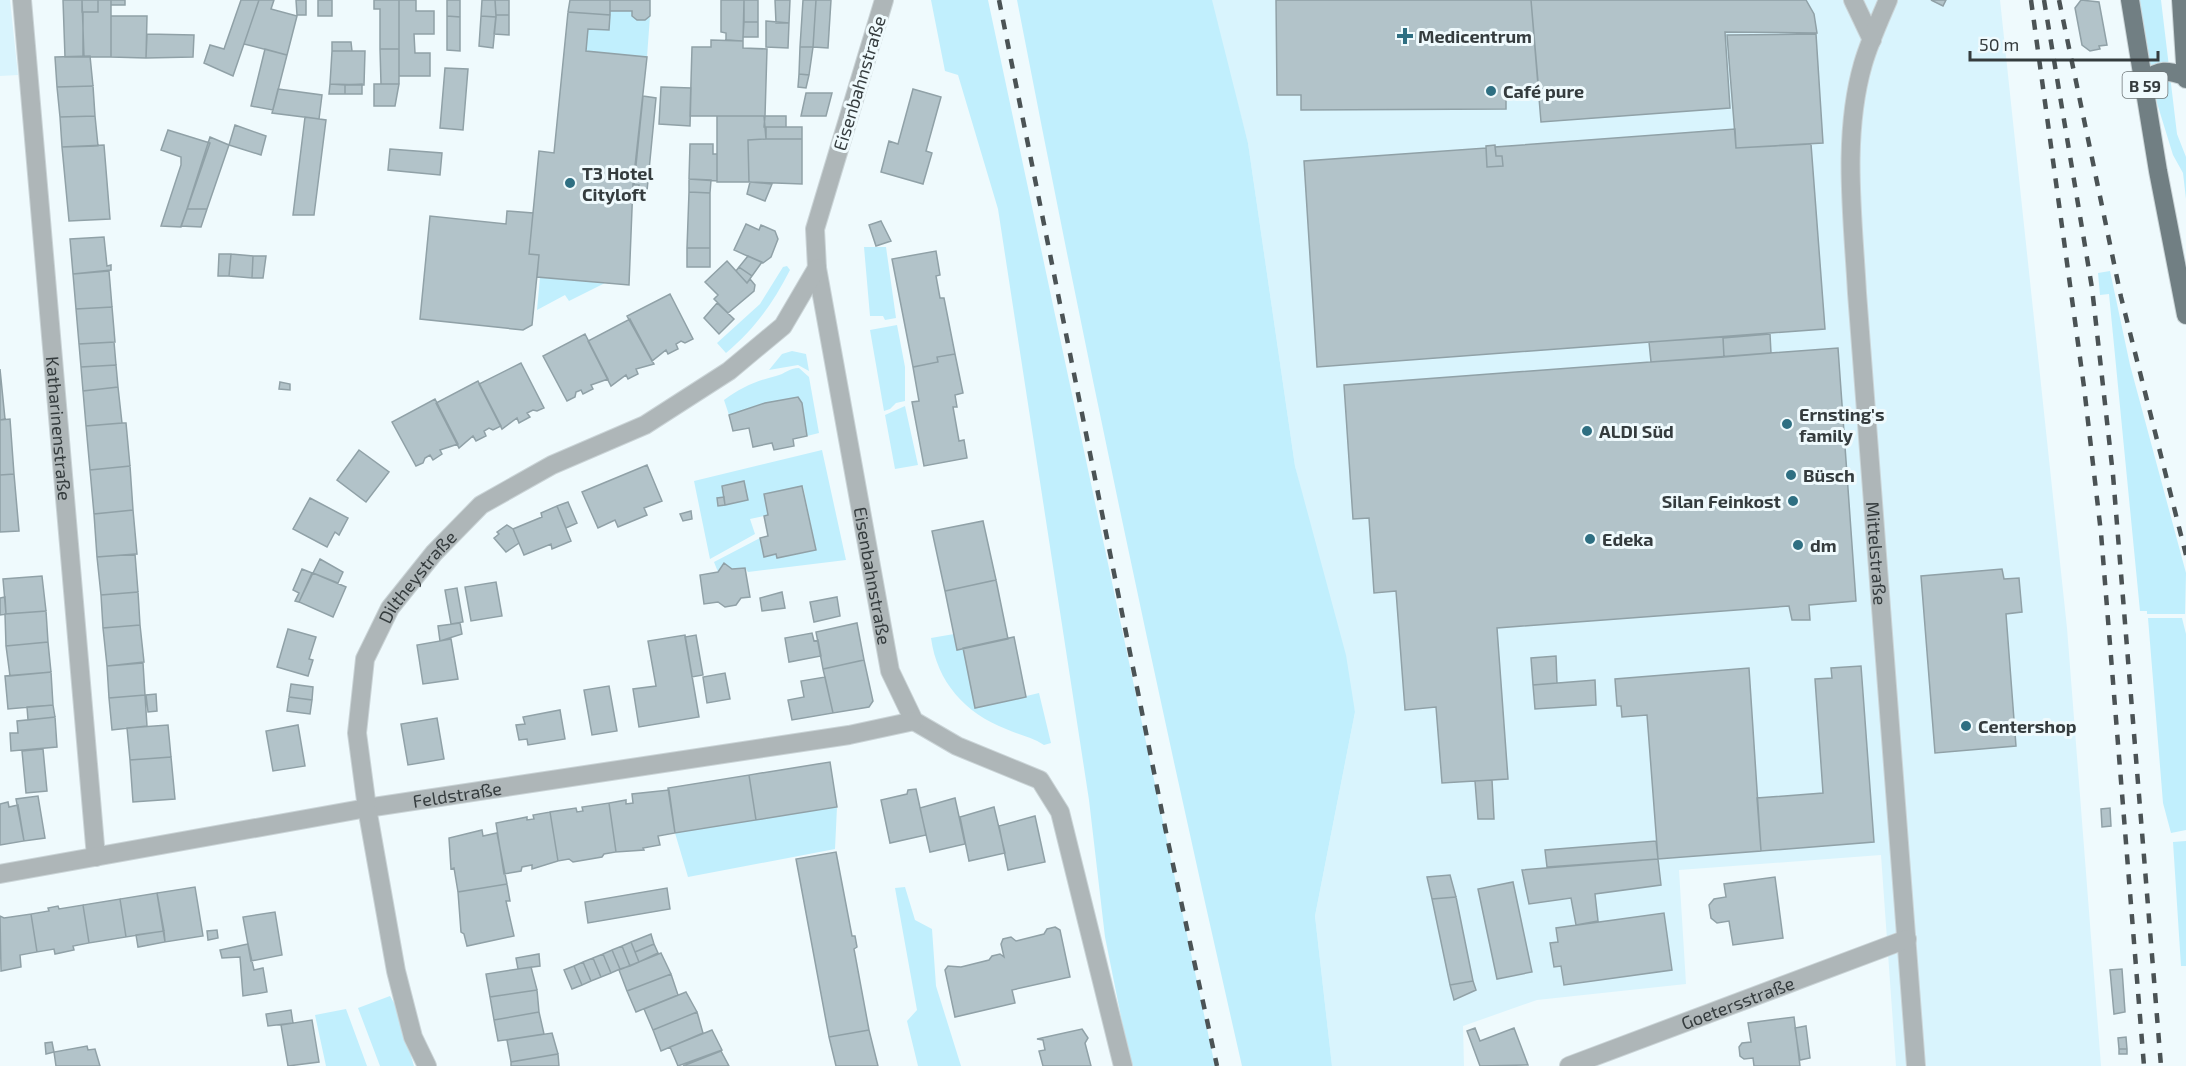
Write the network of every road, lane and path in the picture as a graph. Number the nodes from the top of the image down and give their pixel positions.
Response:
1 (22, 0) edge
2 (884, 0) edge
3 (1853, 0) edge
4 (1888, 0) edge
5 (2130, 0) edge
6 (2181, 0) edge
7 (1872, 40) junction
8 (2186, 78) edge
9 (2144, 81) junction
10 (816, 268) junction
11 (2186, 315) edge
12 (914, 721) junction
13 (367, 808) junction
14 (96, 857) junction
15 (0, 874) edge
16 (1907, 939) junction
17 (427, 1066) edge
18 (1124, 1066) edge
19 (1569, 1066) edge
20 (1916, 1066) edge

1 - 14 street, Katharinenstraße
2 - 10 street, Eisenbahnstraße
3 - 7 street
4 - 7 street, Mittelstraße
5 - 9 main road, B 59
6 - 8 main road, B 59
7 - 16 street, Mittelstraße
8 - 9 main road
9 - 11 main road, B 59
10 - 12 street, Eisenbahnstraße
10 - 13 street, Diltheystraße
12 - 13 street, Feldstraße
12 - 18 street
13 - 14 street, Feldstraße
13 - 17 street, Diltheystraße
14 - 15 street, Feldstraße
16 - 19 street, Goetersstraße
16 - 20 street, Mittelstraße

